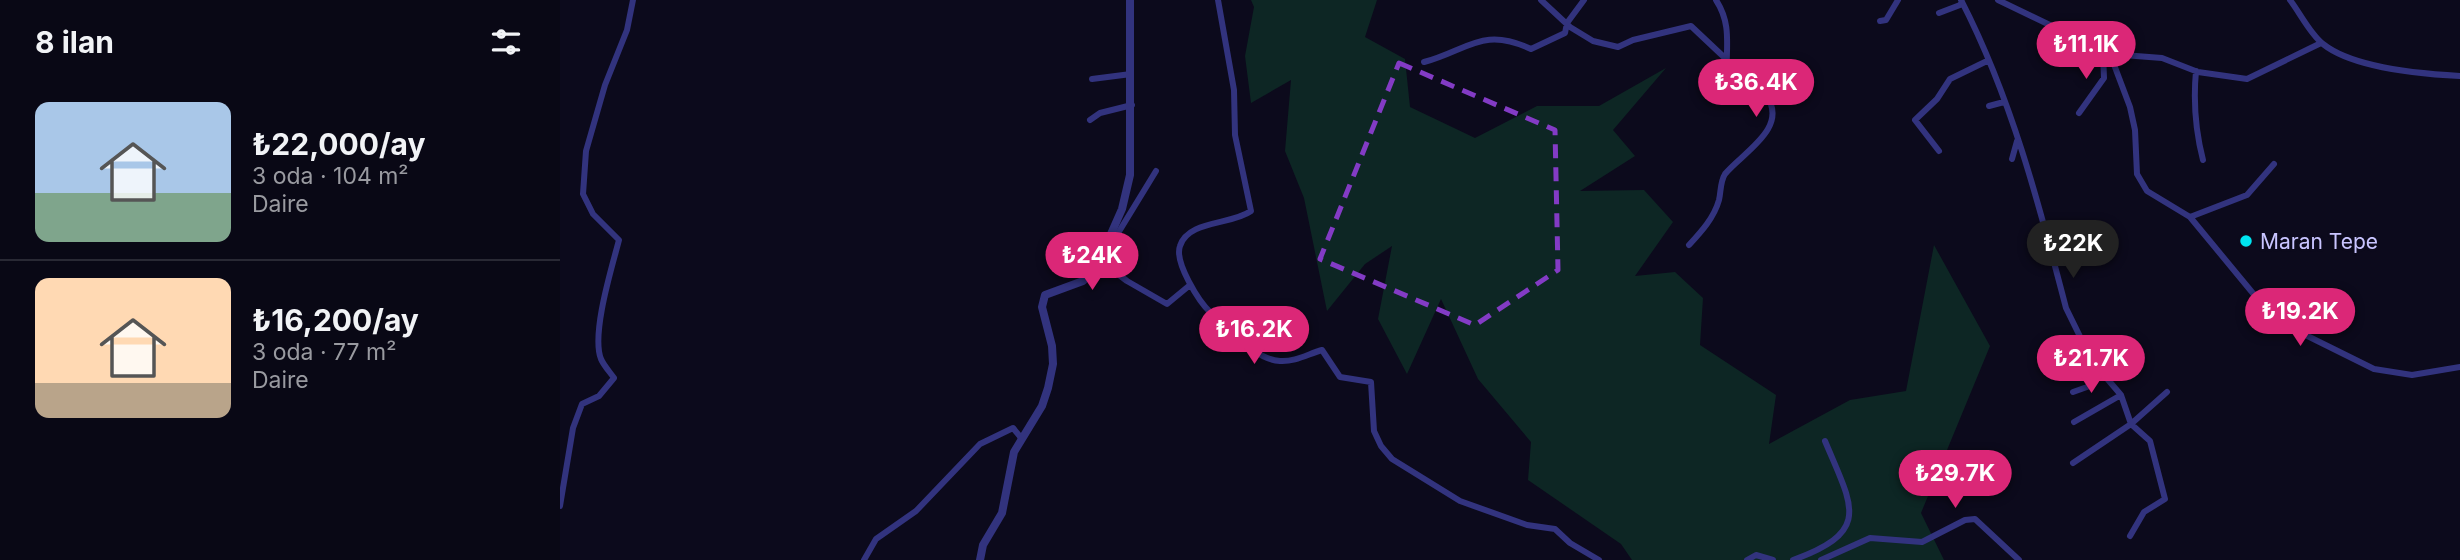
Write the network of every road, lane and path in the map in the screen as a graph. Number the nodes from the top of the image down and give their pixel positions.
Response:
1 (633, 0) edge
2 (1130, 0) edge
3 (1218, 0) edge
4 (1541, 0) edge
5 (1584, 0) edge
6 (1716, 0) edge
7 (1898, 0) edge
8 (1998, 0) edge
9 (2290, 0) edge
10 (1961, 1) edge
11 (1939, 13) dead end
12 (1880, 21) dead end
13 (1567, 23) junction
14 (2321, 43) junction
15 (2107, 52) junction
16 (1726, 59) junction
17 (1987, 61) junction
18 (1424, 62) dead end
19 (2196, 71) junction
20 (1131, 74) junction
21 (2460, 76) edge
22 (1092, 79) dead end
23 (2004, 102) junction
24 (1132, 105) junction
25 (1989, 106) dead end
26 (2078, 113) dead end
27 (1090, 120) dead end
28 (2017, 139) junction
29 (1939, 151) dead end
30 (2012, 159) dead end
31 (2203, 160) dead end
32 (2274, 164) dead end
33 (1156, 171) dead end
34 (2190, 216) junction
35 (1689, 245) dead end
36 (1101, 261) junction
37 (1190, 285) junction
38 (2092, 360) junction
39 (2460, 367) edge
40 (2073, 392) dead end
41 (2167, 392) dead end
42 (2121, 395) junction
43 (2074, 422) dead end
44 (2131, 424) junction
45 (1023, 439) junction
46 (1825, 441) dead end
47 (2073, 463) dead end
48 (560, 501) edge
49 (560, 506) edge
50 (2130, 536) dead end
51 (864, 560) edge
52 (979, 560) edge
53 (1599, 560) edge
54 (1747, 560) edge
55 (1773, 560) edge
56 (1793, 560) edge
57 (1821, 560) edge
58 (2019, 560) edge

1 - 48 street
2 - 20 street
3 - 37 street
4 - 13 street
5 - 13 street
6 - 16 street
7 - 12 street
8 - 15 street
9 - 14 street
10 - 11 street
10 - 17 street
13 - 16 street
13 - 18 street
14 - 19 street
14 - 21 street
15 - 19 street
15 - 26 street
15 - 34 street
16 - 35 street
17 - 23 street
17 - 29 street
19 - 31 street
20 - 22 street
20 - 24 street
23 - 25 street
23 - 28 street
24 - 27 street
24 - 36 street
28 - 30 street
28 - 38 street
32 - 34 street
33 - 36 street
34 - 39 street
36 - 37 street
36 - 45 street
37 - 53 street
38 - 40 street
38 - 42 street
41 - 44 street
42 - 43 street
42 - 44 street
44 - 47 street
44 - 50 street
45 - 51 street
45 - 52 street
46 - 56 street
48 - 49 street
54 - 55 street
57 - 58 street

